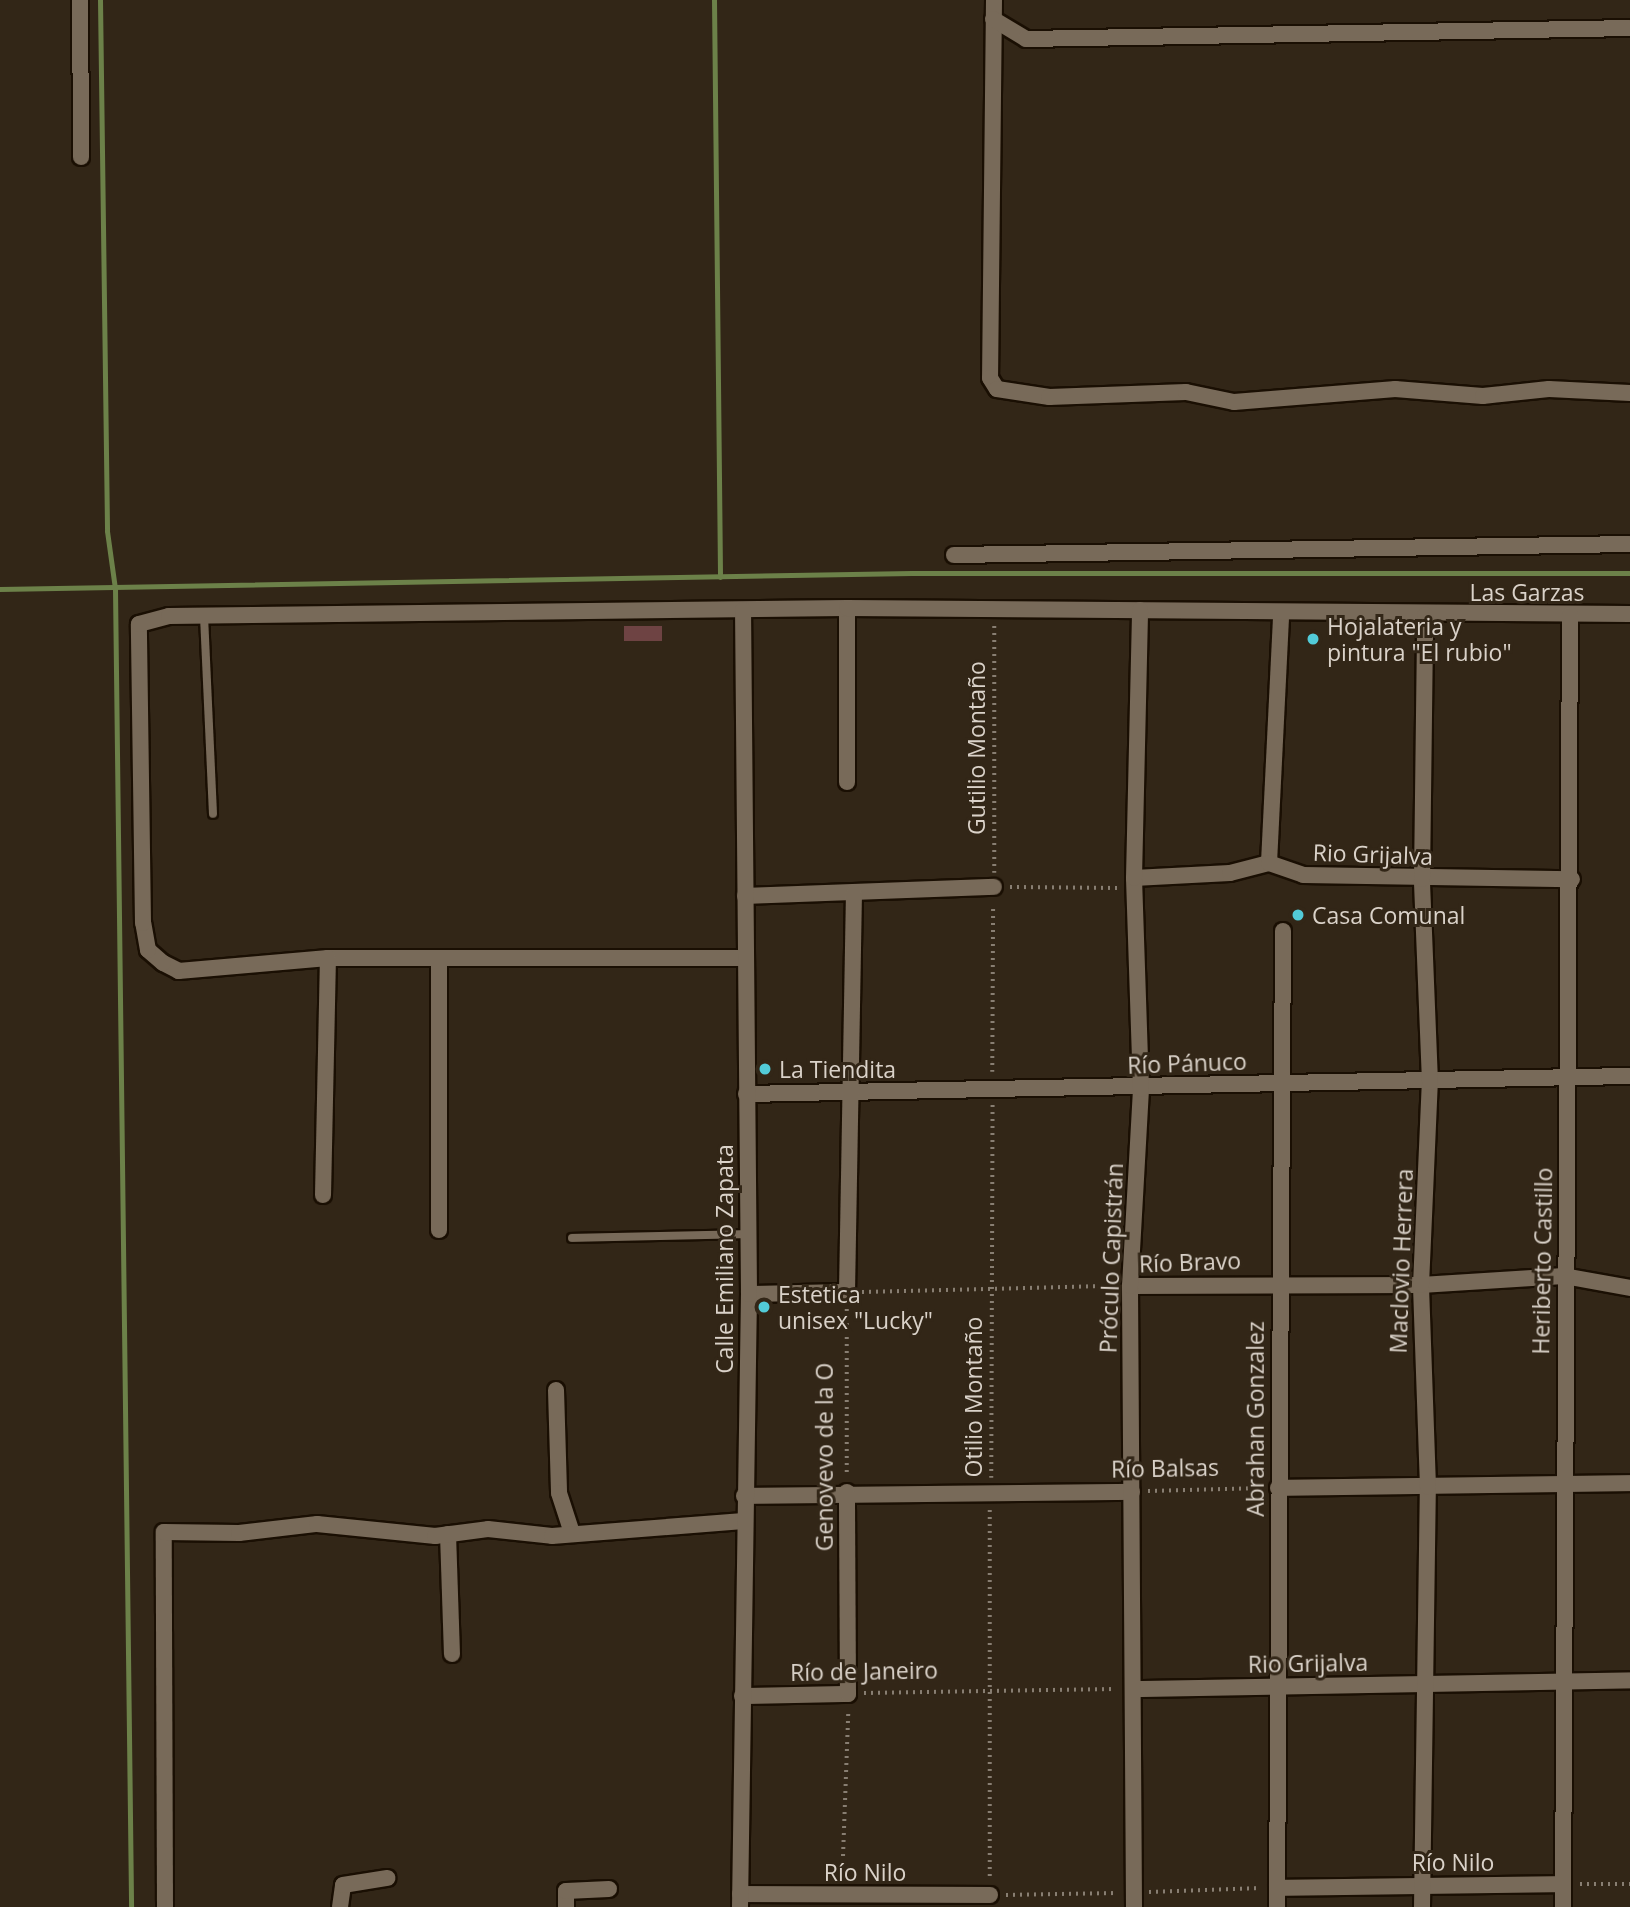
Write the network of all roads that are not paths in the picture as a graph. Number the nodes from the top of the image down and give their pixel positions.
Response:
1 (80, 0) edge
2 (994, 0) edge
3 (993, 19) junction
4 (1630, 28) edge
5 (81, 157) dead end
6 (1630, 393) edge
7 (1630, 544) edge
8 (954, 555) dead end
9 (847, 608) junction
10 (743, 610) junction
11 (1140, 610) junction
12 (1630, 614) edge
13 (1281, 615) junction
14 (1424, 615) junction
15 (1570, 615) junction
16 (204, 616) junction
17 (847, 782) dead end
18 (212, 814) dead end
19 (1269, 863) junction
20 (1422, 879) junction
21 (1572, 879) junction
22 (1134, 883) junction
23 (994, 887) road end
24 (854, 893) junction
25 (745, 896) junction
26 (1283, 931) dead end
27 (328, 958) junction
28 (439, 958) junction
29 (743, 958) junction
30 (1630, 1076) edge
31 (1567, 1079) junction
32 (1277, 1082) junction
33 (1430, 1082) junction
34 (846, 1087) junction
35 (1141, 1089) junction
36 (746, 1094) junction
37 (323, 1195) dead end
38 (439, 1230) dead end
39 (748, 1234) junction
40 (572, 1238) dead end
41 (1564, 1276) junction
42 (1278, 1282) junction
43 (1421, 1285) junction
44 (1130, 1286) junction
45 (1630, 1288) edge
46 (749, 1294) junction
47 (556, 1390) dead end
48 (1630, 1483) edge
49 (1428, 1487) junction
50 (1564, 1487) junction
51 (1278, 1488) junction
52 (847, 1492) junction
53 (1132, 1492) junction
54 (744, 1496) junction
55 (743, 1521) junction
56 (571, 1531) junction
57 (448, 1534) junction
58 (452, 1654) dead end
59 (1630, 1680) edge
60 (1564, 1681) junction
61 (1426, 1684) junction
62 (1276, 1687) junction
63 (1136, 1689) junction
64 (848, 1693) joint
65 (742, 1696) junction
66 (387, 1878) dead end
67 (1563, 1884) junction
68 (1422, 1885) junction
69 (1277, 1888) junction
70 (609, 1889) dead end
71 (990, 1895) road end
72 (740, 1900) edge
73 (165, 1907) edge
74 (340, 1907) edge
75 (566, 1907) edge
76 (1134, 1907) edge
77 (1277, 1907) edge
78 (1422, 1907) edge
79 (1563, 1907) edge

1 - 5 street
2 - 3 street
3 - 4 street
3 - 6 street
7 - 8 street
9 - 10 street, Las Garzas
9 - 11 street, Las Garzas
9 - 17 street
10 - 16 street, Las Garzas
10 - 25 street, Calle Emiliano Zapata
11 - 13 street, Las Garzas
11 - 22 street, Próculo Capistrán
12 - 15 street, Las Garzas
13 - 14 street, Las Garzas
13 - 19 street
14 - 15 street, Las Garzas
14 - 20 street, Maclovio Herrera
15 - 21 street, Heriberto Castillo
16 - 18 lane
16 - 27 street, Las Garzas
19 - 20 street, Rio Grijalva
19 - 22 street
20 - 21 street, Rio Grijalva
20 - 33 street, Maclovio Herrera
21 - 31 street, Heriberto Castillo
22 - 35 street, Próculo Capistrán
23 - 24 street
24 - 25 street
24 - 34 street
25 - 29 street, Calle Emiliano Zapata
26 - 32 street, Abrahan Gonzalez
27 - 28 street
27 - 37 street
28 - 29 street
28 - 38 street
29 - 36 street, Calle Emiliano Zapata
30 - 31 street, Río Pánuco
31 - 33 street, Río Pánuco
31 - 41 street, Heriberto Castillo
32 - 33 street, Río Pánuco
32 - 35 street, Río Pánuco
32 - 42 street, Abrahan Gonzalez
33 - 43 street, Maclovio Herrera
34 - 35 street, Río Pánuco
34 - 36 street, Río Pánuco
34 - 46 street
35 - 44 street, Próculo Capistrán
36 - 39 street, Calle Emiliano Zapata
39 - 40 lane
39 - 46 street, Calle Emiliano Zapata
41 - 43 street, Río Bravo
41 - 45 street, Río Bravo
41 - 50 street, Heriberto Castillo
42 - 43 street, Río Bravo
42 - 44 street, Río Bravo
42 - 51 street, Abrahan Gonzalez
43 - 49 street, Maclovio Herrera
44 - 53 street, Próculo Capistrán
46 - 54 street, Calle Emiliano Zapata
47 - 56 street
48 - 50 street
49 - 50 street
49 - 51 street
49 - 61 street, Maclovio Herrera
50 - 60 street, Heriberto Castillo
51 - 62 street, Abrahan Gonzalez
52 - 53 street, Río Balsas
52 - 54 street, Río Balsas
52 - 64 street, Genovevo de la O
53 - 63 street, Próculo Capistrán
54 - 55 street, Calle Emiliano Zapata
55 - 56 street
55 - 65 street, Calle Emiliano Zapata
56 - 57 street
57 - 58 street
57 - 73 street
59 - 60 street, Rio Grijalva
60 - 61 street, Rio Grijalva
60 - 67 street, Heriberto Castillo
61 - 62 street, Rio Grijalva
61 - 68 street, Maclovio Herrera
62 - 63 street, Rio Grijalva
62 - 69 street, Abrahan Gonzalez
63 - 76 street, Próculo Capistrán
64 - 65 street, Río de Janeiro
65 - 72 street, Calle Emiliano Zapata
66 - 74 street
67 - 68 street, Río Nilo
67 - 79 street, Heriberto Castillo
68 - 69 street, Río Nilo
68 - 78 street, Maclovio Herrera
69 - 77 street, Abrahan Gonzalez
70 - 75 street
71 - 72 street, Río Nilo

